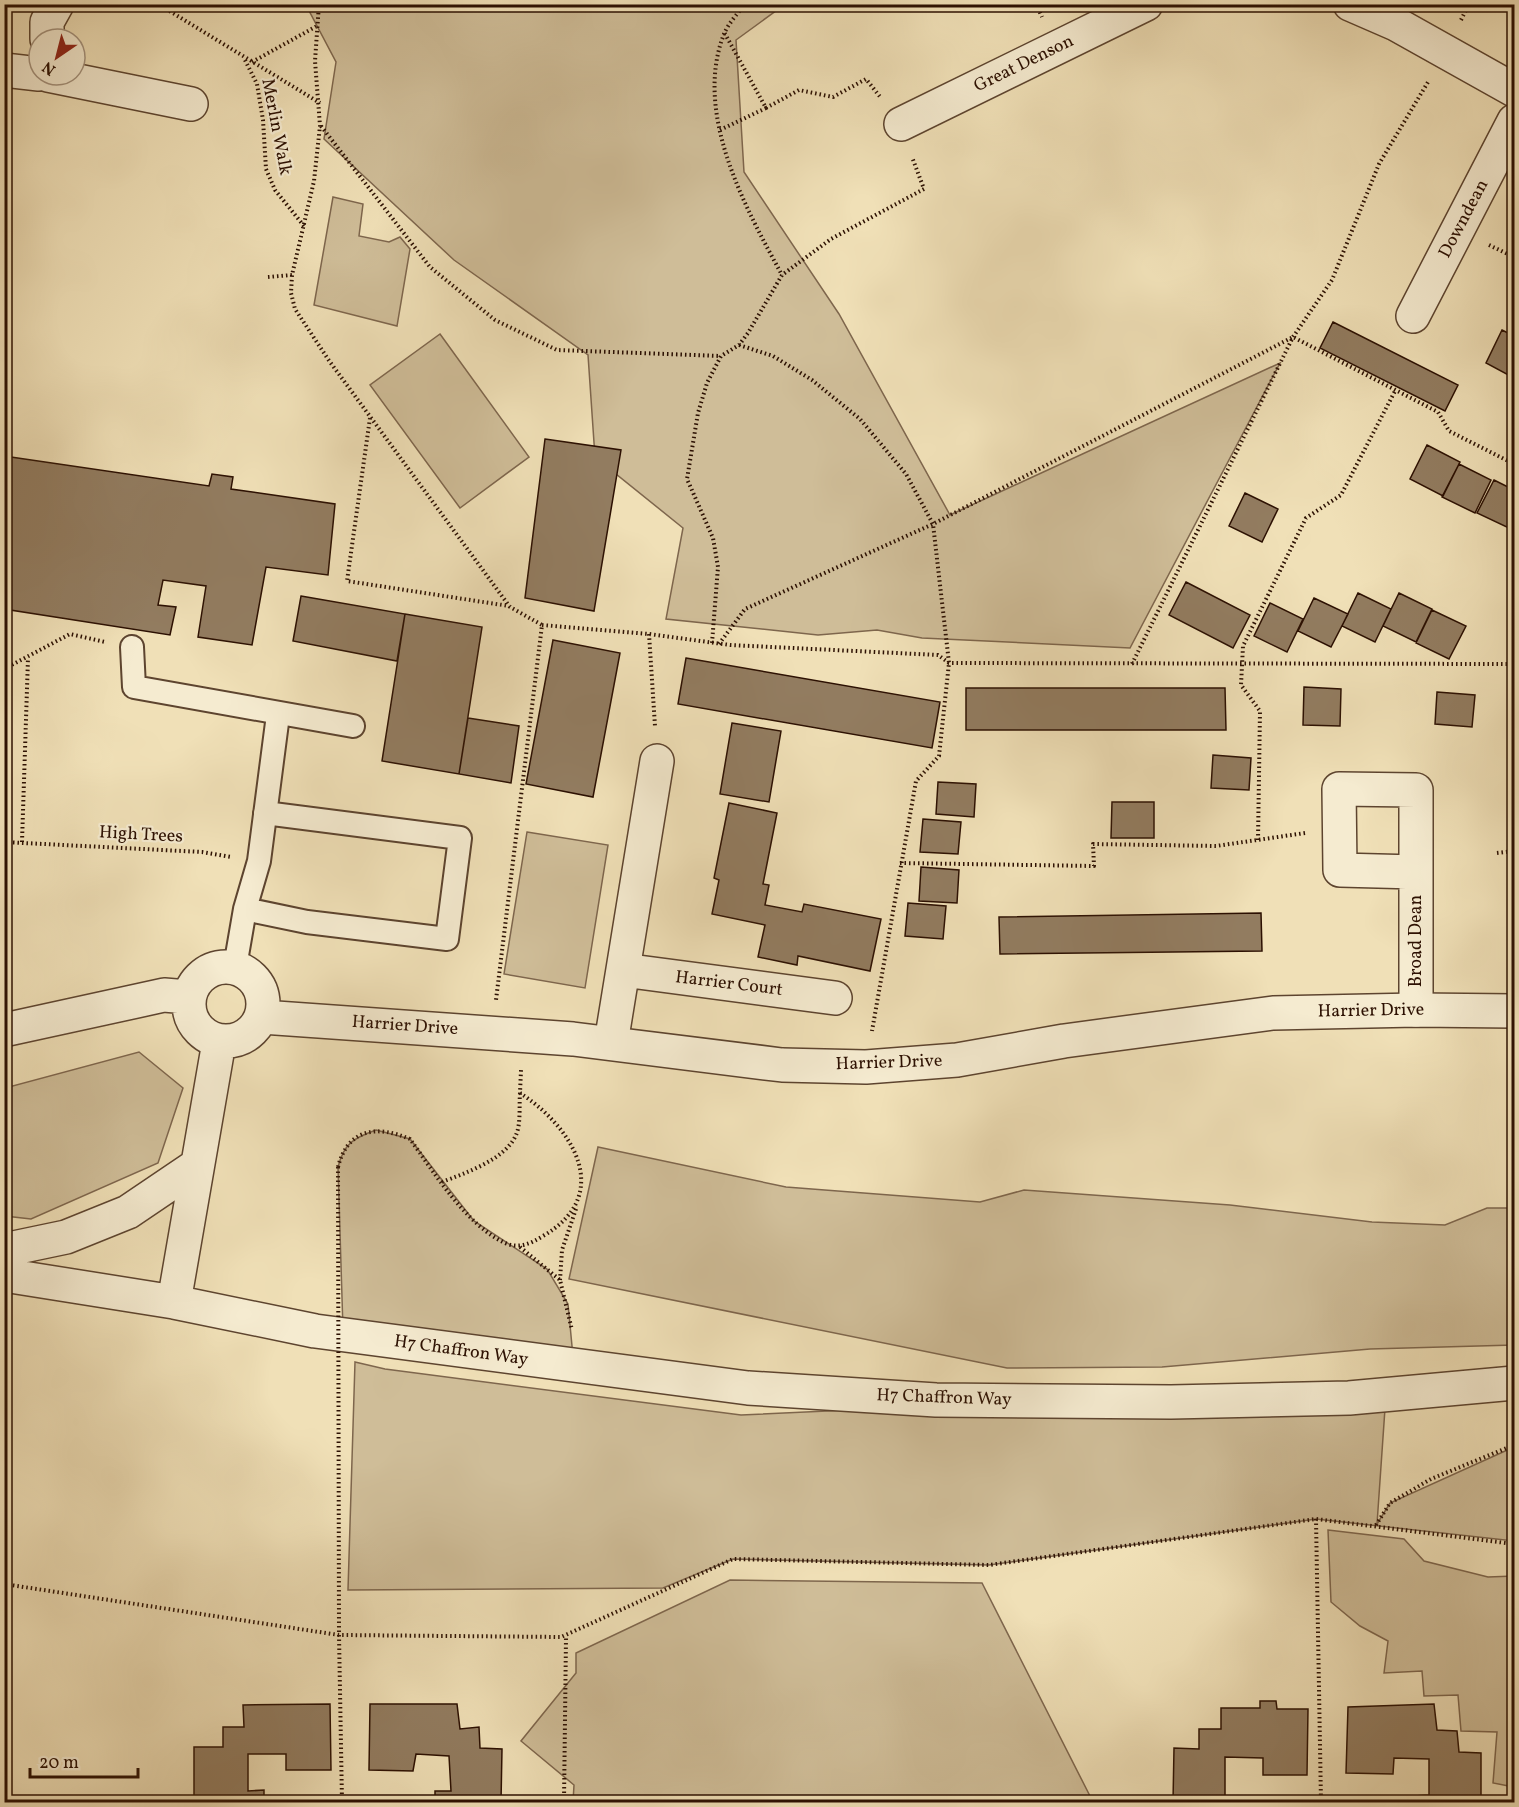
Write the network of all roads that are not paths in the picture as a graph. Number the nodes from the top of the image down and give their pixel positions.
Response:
1 (57, 4) edge
2 (1146, 4) edge
3 (1350, 4) edge
4 (47, 27) edge
5 (4, 70) edge
6 (27, 73) edge
7 (87, 83) edge
8 (1515, 90) edge
9 (191, 104) dead end
10 (1515, 121) edge
11 (901, 124) road end
12 (1413, 316) dead end
13 (132, 647) road end
14 (279, 715) junction
15 (353, 726) dead end
16 (657, 760) road end
17 (264, 813) junction
18 (1416, 872) junction
19 (245, 909) junction
20 (235, 967) junction
21 (623, 970) junction
22 (188, 997) junction
23 (835, 998) dead end
24 (1416, 1010) junction
25 (1515, 1011) edge
26 (262, 1017) junction
27 (4, 1030) edge
28 (219, 1042) junction
29 (611, 1043) junction
30 (196, 1166) junction
31 (4, 1250) edge
32 (4, 1275) edge
33 (174, 1302) junction
34 (1515, 1383) edge

1 - 4 street
2 - 11 street, Great Denson
3 - 8 street
5 - 6 street
7 - 9 street
10 - 12 street, Downdean
13 - 14 lane
14 - 15 lane
14 - 17 lane
16 - 21 street
17 - 19 lane
17 - 19 lane
18 - 18 street, Broad Dean
18 - 24 street, Broad Dean
19 - 20 lane
20 - 22 street
20 - 26 street
21 - 23 street, Harrier Court
21 - 29 street
22 - 27 street
22 - 28 street
24 - 25 street, Harrier Drive
24 - 29 street, Harrier Drive
26 - 28 street
26 - 29 street, Harrier Drive
28 - 30 street
30 - 31 street
30 - 33 street
32 - 33 street
33 - 34 street, H7 Chaffron Way

